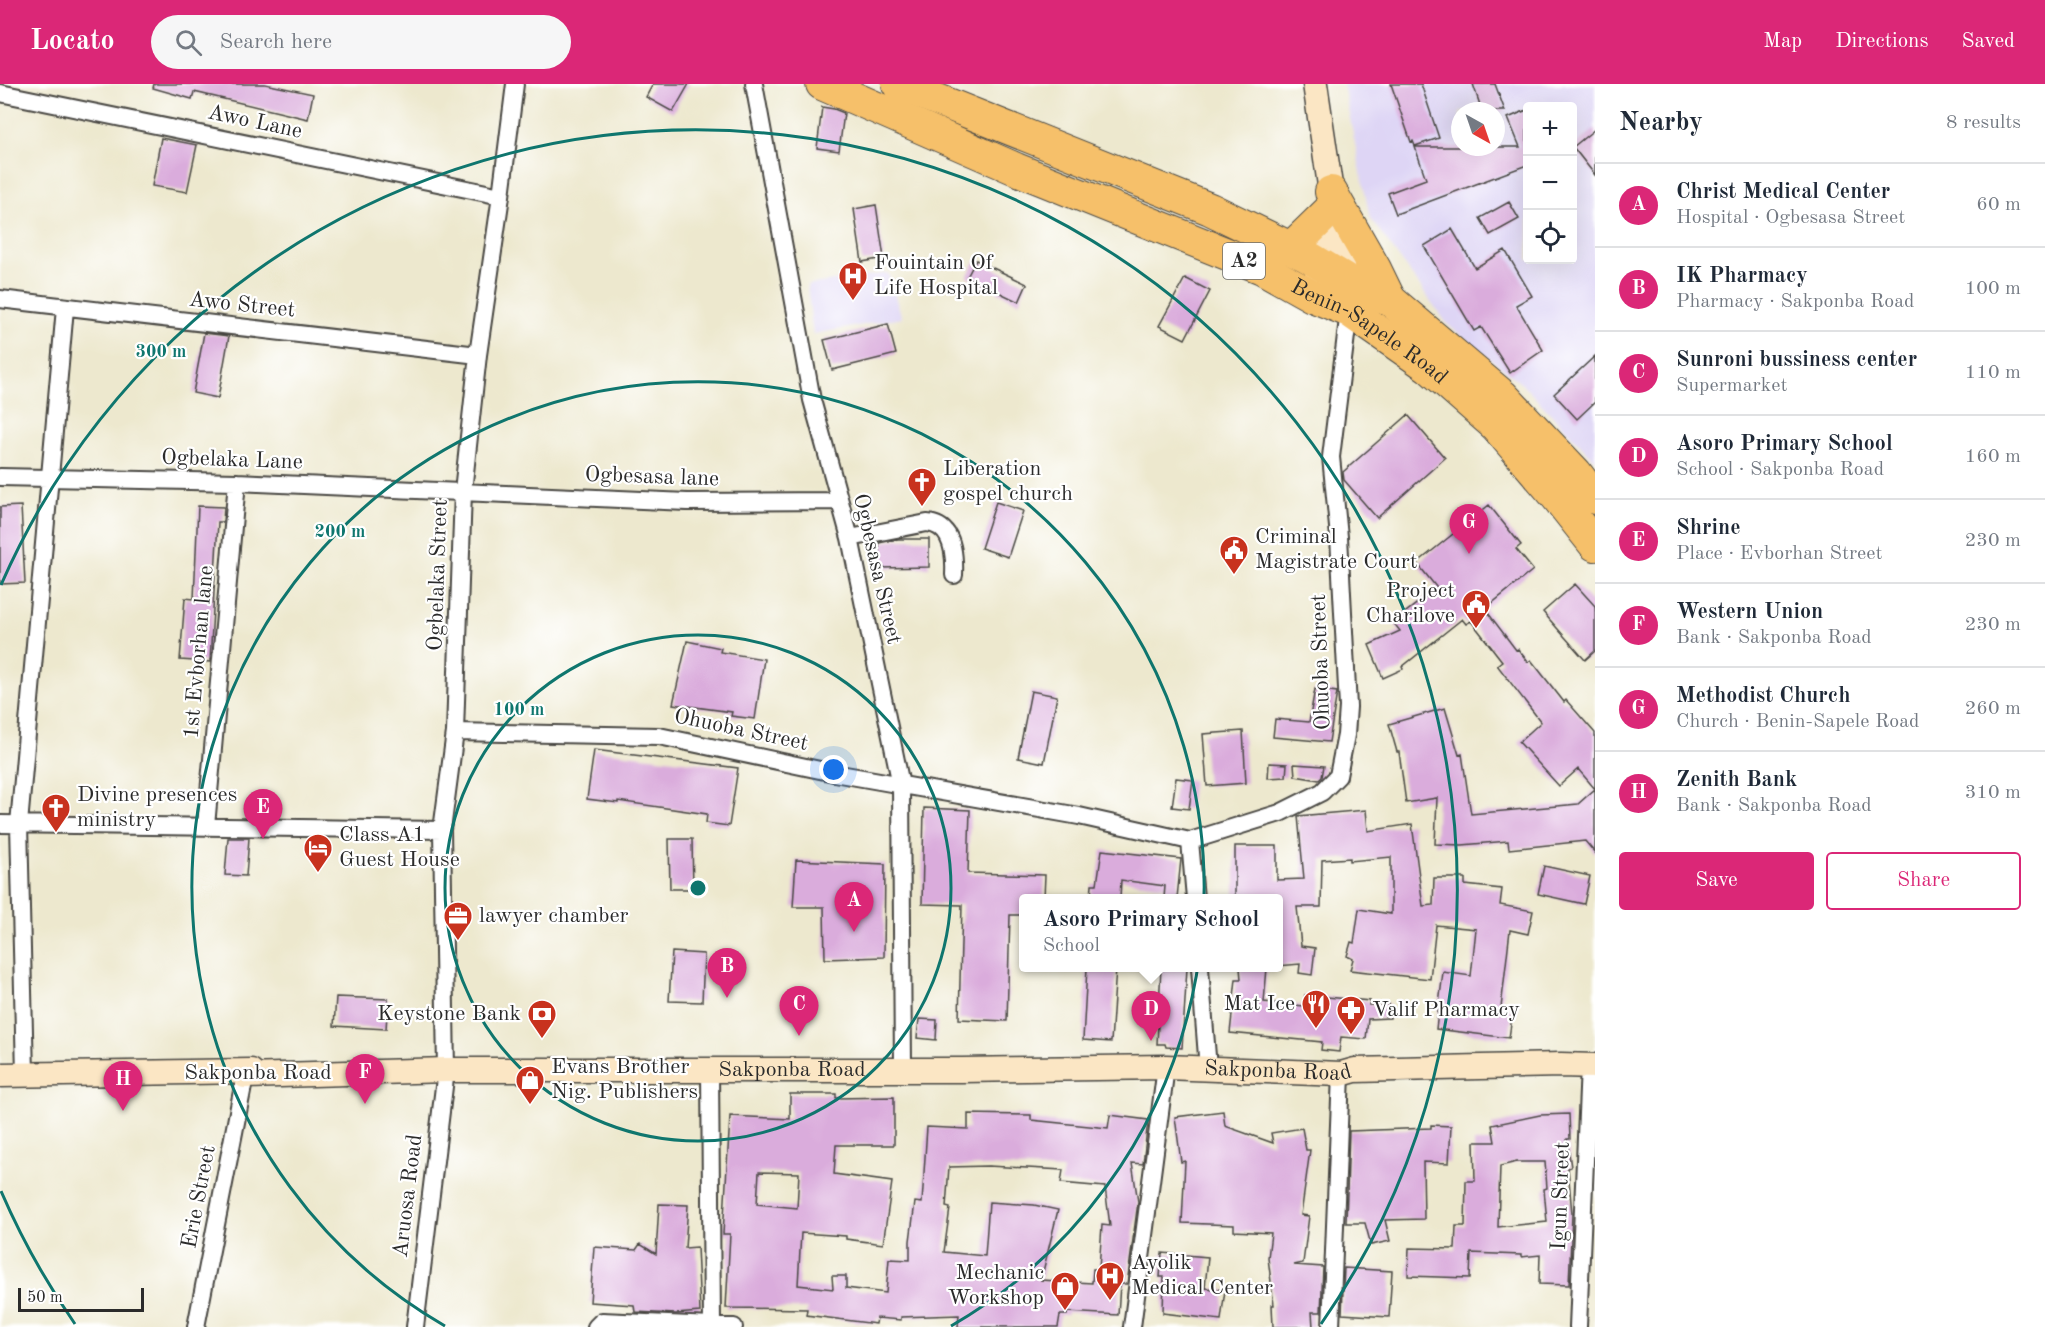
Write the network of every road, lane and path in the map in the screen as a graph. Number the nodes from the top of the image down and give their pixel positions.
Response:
1 (515, 84) edge
2 (754, 84) edge
3 (822, 84) edge
4 (898, 84) edge
5 (1315, 84) edge
6 (0, 93) edge
7 (501, 196) junction
8 (1331, 201) junction
9 (1291, 248) junction
10 (1319, 265) junction
11 (1312, 296) junction
12 (1349, 297) junction
13 (0, 299) edge
14 (1390, 300) junction
15 (65, 308) junction
16 (478, 355) junction
17 (0, 477) edge
18 (51, 479) junction
19 (237, 482) junction
20 (463, 491) junction
21 (1595, 498) edge
22 (839, 501) junction
23 (850, 538) junction
24 (1595, 545) edge
25 (954, 575) dead end
26 (455, 732) junction
27 (901, 785) junction
28 (19, 824) junction
29 (0, 825) edge
30 (206, 826) junction
31 (442, 830) junction
32 (1190, 841) junction
33 (1195, 894) edge
34 (1200, 972) edge
35 (1592, 1066) edge
36 (1166, 1067) junction
37 (710, 1069) junction
38 (903, 1069) junction
39 (1208, 1069) junction
40 (446, 1070) junction
41 (25, 1074) junction
42 (1341, 1074) junction
43 (0, 1075) edge
44 (245, 1076) junction
45 (712, 1325) junction
46 (597, 1326) edge
47 (196, 1327) edge
48 (415, 1327) edge
49 (734, 1327) edge
50 (1132, 1327) edge
51 (1331, 1327) edge
52 (1578, 1327) edge

1 - 7 street, Ogbelaka Street
2 - 22 street, Ogbesasa Street
3 - 11 highway, Benin-Sapele Road / A2
4 - 9 highway, Benin-Sapele Road / A2
5 - 8 main road
6 - 7 street, Awo Lane
7 - 16 street, Ogbelaka Street
8 - 9 highway
8 - 10 main road
8 - 12 main road
8 - 14 highway
9 - 10 highway, Benin-Sapele Road / A2
10 - 11 main road
10 - 12 highway, Benin-Sapele Road / A2
11 - 12 highway, Benin-Sapele Road / A2
12 - 14 highway, Benin-Sapele Road / A2
12 - 24 highway, Benin-Sapele Road / A2
12 - 32 street, Ohuoba Street
13 - 15 street, Awo Street
14 - 21 highway, Benin-Sapele Road / A2
15 - 16 street, Awo Street
15 - 18 street
16 - 20 street, Ogbelaka Street
17 - 18 street, Ogbelaka Lane
18 - 19 street, Ogbelaka Lane
18 - 28 street
19 - 20 street, Ogbelaka Lane
19 - 30 street, 1st Evborhan lane
20 - 22 street, Ogbesasa lane
20 - 26 street, Ogbelaka Street
22 - 23 street, Ogbesasa Street
23 - 25 street
23 - 27 street, Ogbesasa Street
26 - 27 street, Ohuoba Street
26 - 31 street, Ogbelaka Street
27 - 32 street, Ohuoba Street
27 - 38 street, Ogbesasa Street
28 - 29 street
28 - 30 street
28 - 41 street
30 - 31 street
31 - 40 street, Ogbelaka Street
32 - 33 street
34 - 39 street
35 - 42 main road, Sakponba Road
35 - 52 street, Igun Street
36 - 38 main road, Sakponba Road
36 - 39 main road, Sakponba Road
36 - 50 street
37 - 38 main road, Sakponba Road
37 - 40 main road, Sakponba Road
37 - 45 street
39 - 42 main road, Sakponba Road
40 - 44 main road, Sakponba Road
40 - 48 street, Aruosa Road
41 - 43 main road, Sakponba Road
41 - 44 main road, Sakponba Road
42 - 51 street
44 - 47 street, Erie Street
45 - 46 street
45 - 49 street

